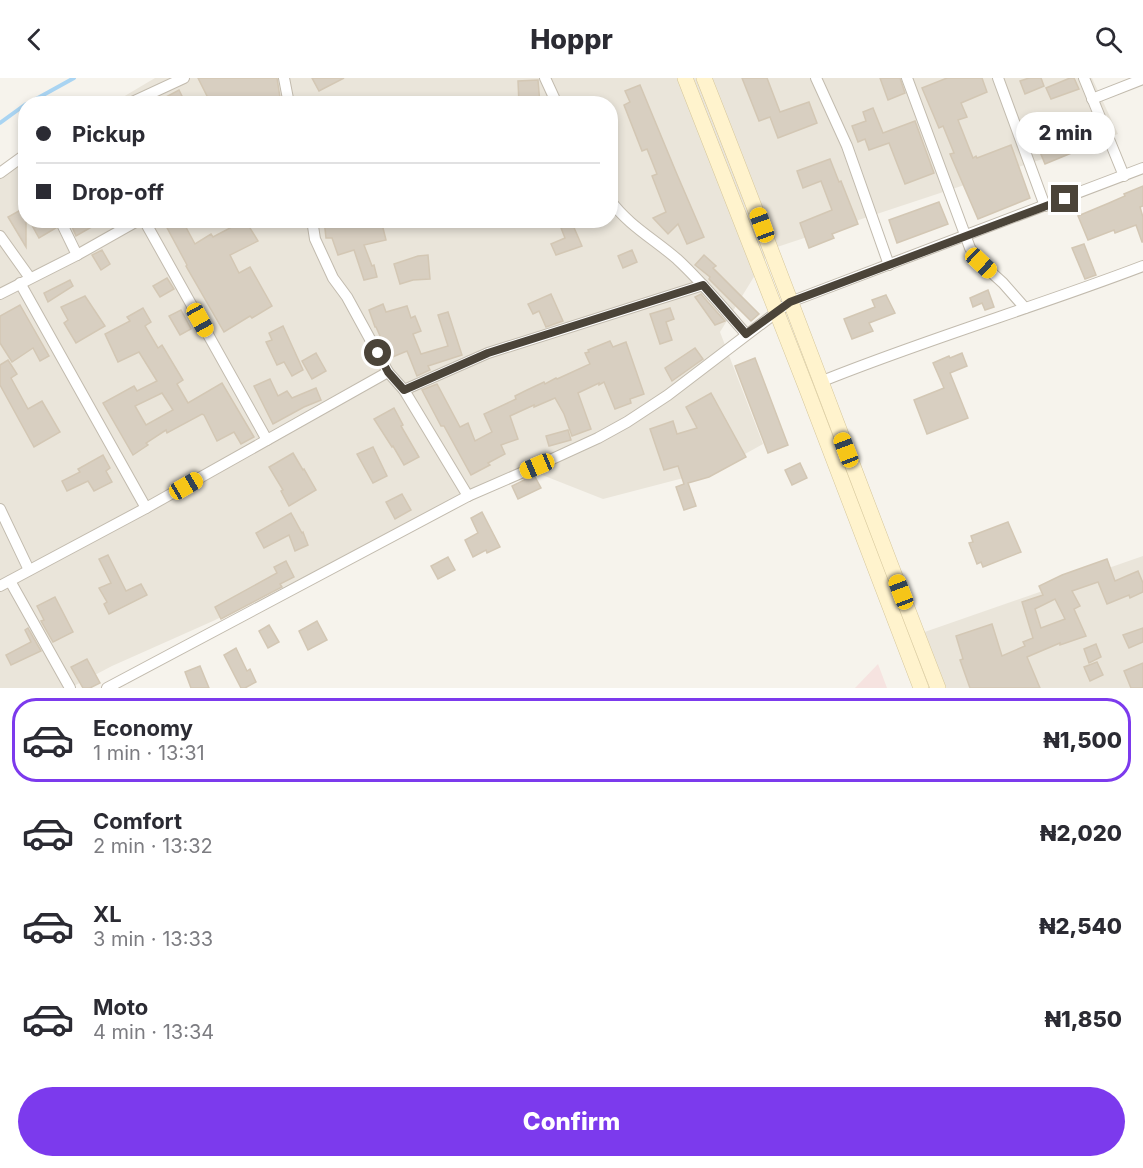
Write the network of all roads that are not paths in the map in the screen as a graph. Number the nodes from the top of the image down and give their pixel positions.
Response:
1 (184, 78) edge
2 (284, 78) edge
3 (545, 78) edge
4 (685, 78) edge
5 (704, 78) edge
6 (816, 78) edge
7 (907, 78) edge
8 (998, 78) edge
9 (1084, 78) edge
10 (1143, 79) edge
11 (145, 96) edge
12 (287, 96) edge
13 (553, 96) edge
14 (1092, 99) junction
15 (18, 162) edge
16 (1143, 168) edge
17 (0, 173) edge
18 (1124, 176) junction
19 (1045, 206) junction
20 (618, 208) edge
21 (64, 228) edge
22 (125, 228) edge
23 (148, 228) edge
24 (313, 228) edge
25 (0, 236) edge
26 (964, 236) junction
27 (77, 255) junction
28 (889, 265) junction
29 (1143, 266) edge
30 (25, 280) junction
31 (703, 285) junction
32 (0, 294) edge
33 (790, 302) junction
34 (1025, 308) junction
35 (776, 312) junction
36 (746, 334) junction
37 (388, 372) junction
38 (820, 382) junction
39 (404, 390) junction
40 (267, 440) junction
41 (468, 496) junction
42 (146, 508) junction
43 (0, 509) edge
44 (29, 570) junction
45 (5, 584) edge
46 (70, 688) edge
47 (107, 688) edge
48 (921, 688) edge
49 (938, 688) edge

1 - 11 street
2 - 12 street
3 - 13 street
4 - 35 main road
5 - 33 main road
6 - 28 street
7 - 26 street
8 - 19 street
9 - 14 street
10 - 14 street
14 - 18 street
15 - 17 street
16 - 18 street
18 - 19 street
19 - 26 street
20 - 31 street
21 - 27 street
22 - 27 street
23 - 40 street
24 - 37 street
25 - 30 street
26 - 28 street
26 - 34 street
27 - 30 street
28 - 33 street
29 - 34 street
30 - 32 street
30 - 42 street
31 - 36 street
31 - 39 street
33 - 35 street
33 - 38 main road
34 - 38 street
35 - 36 street
35 - 48 main road
36 - 41 street
37 - 39 street
37 - 40 street
38 - 49 main road
39 - 41 street
40 - 42 street
41 - 47 street
42 - 44 street
43 - 44 street
44 - 45 street
45 - 46 street

